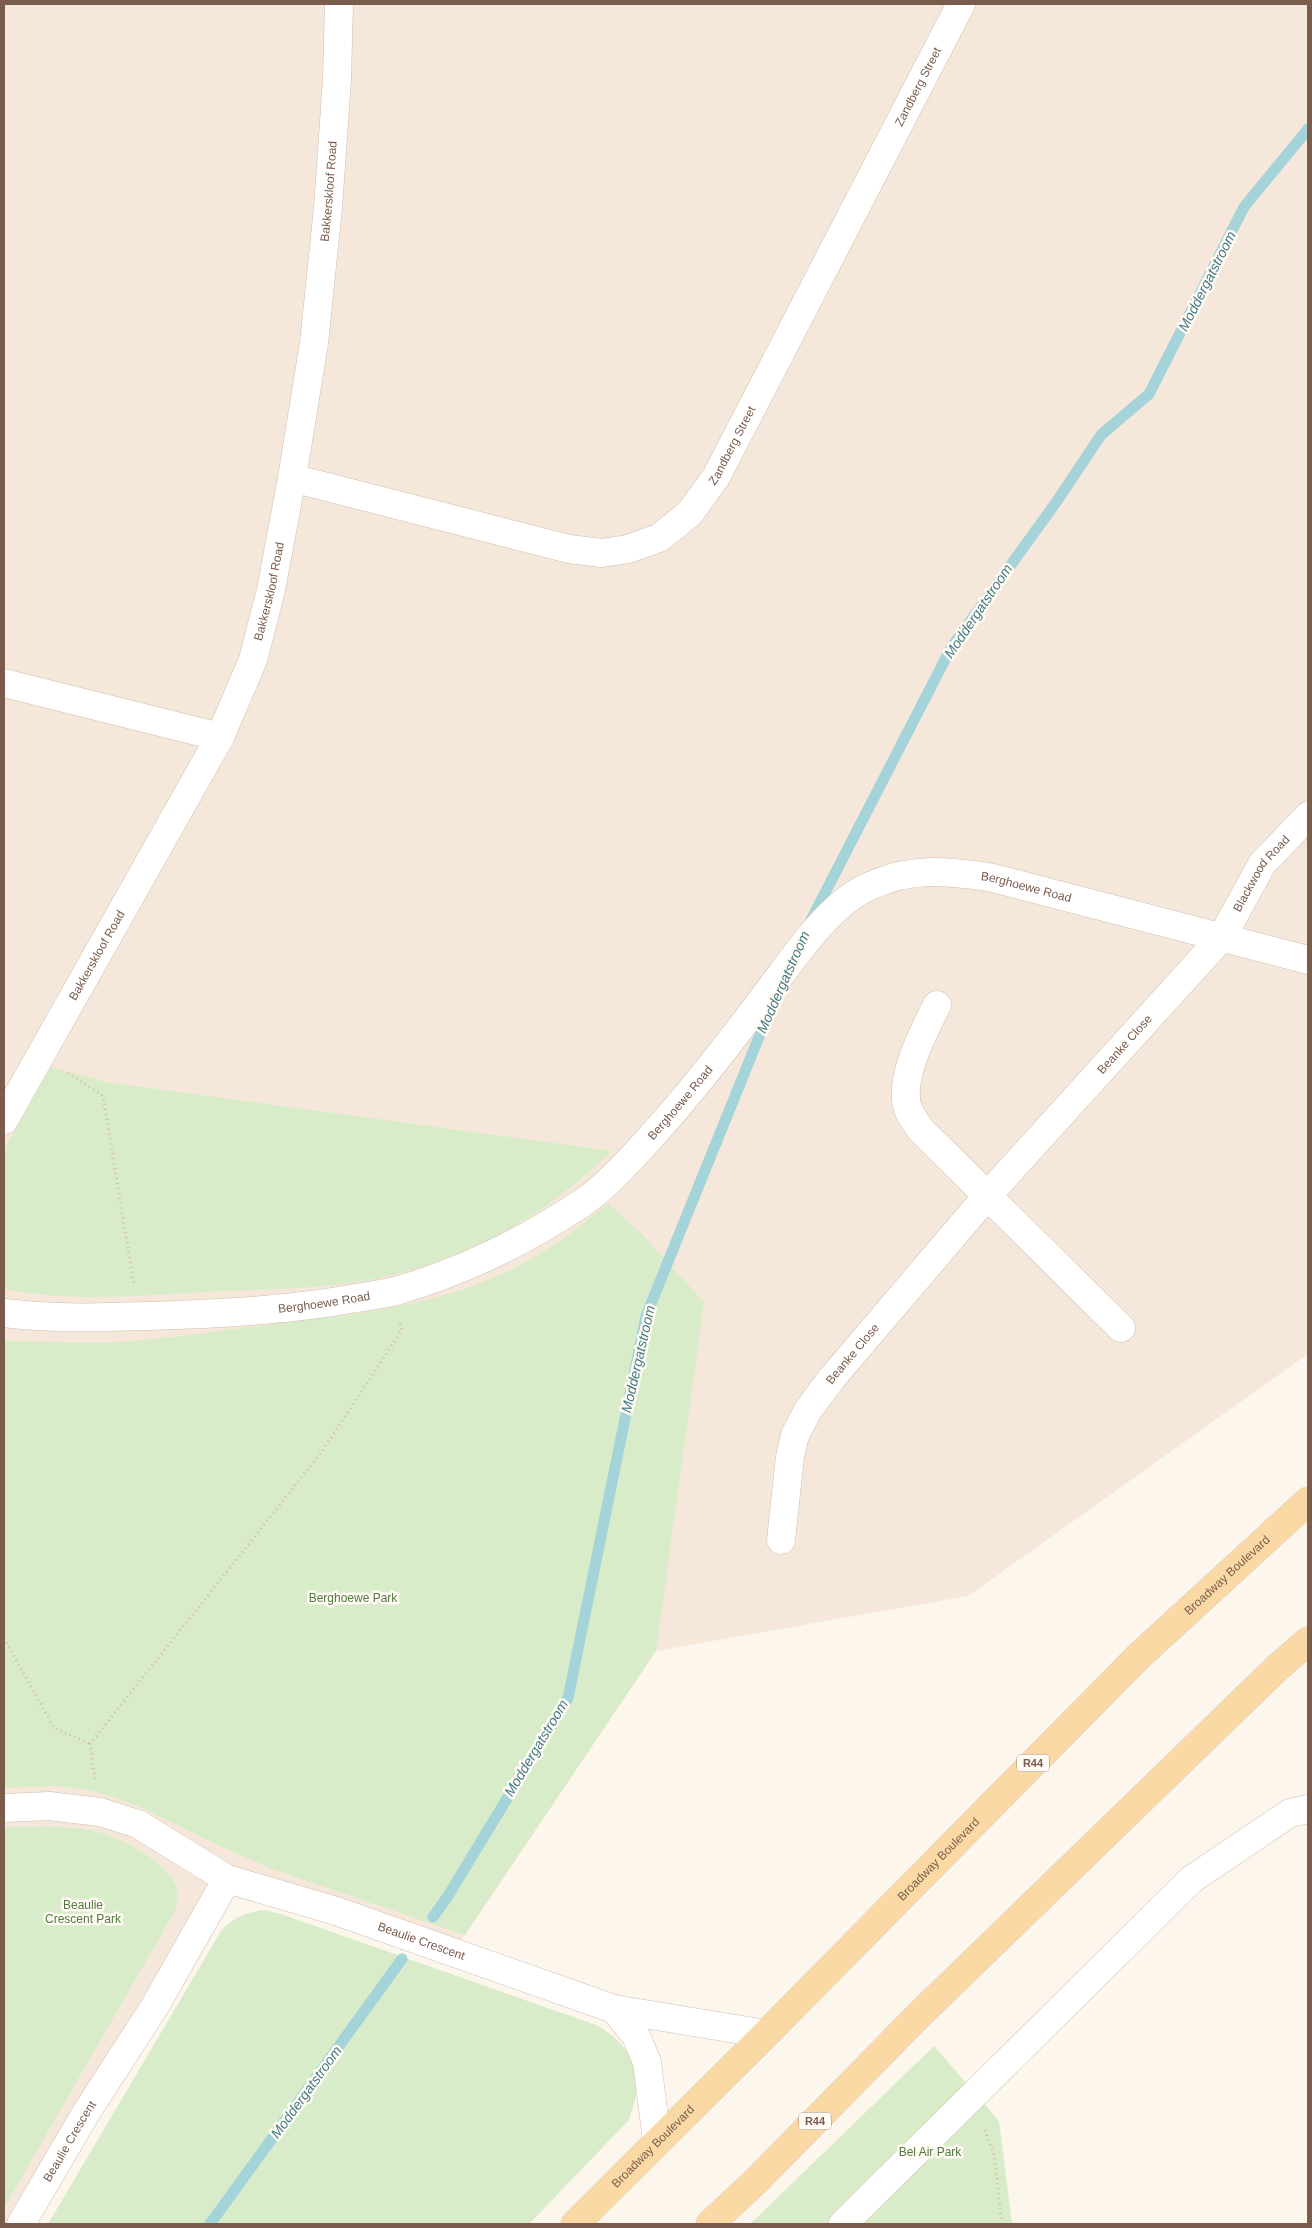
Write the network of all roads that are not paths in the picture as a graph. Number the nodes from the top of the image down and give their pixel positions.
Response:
1 (339, 4) edge
2 (961, 4) edge
3 (292, 478) junction
4 (4, 683) edge
5 (220, 737) junction
6 (1308, 816) edge
7 (1222, 937) junction
8 (1308, 960) edge
9 (937, 1005) dead end
10 (4, 1120) edge
11 (987, 1196) junction
12 (4, 1313) edge
13 (1121, 1328) dead end
14 (1308, 1501) edge
15 (780, 1540) dead end
16 (1308, 1641) edge
17 (4, 1808) edge
18 (1308, 1808) edge
19 (227, 1879) junction
20 (614, 2009) junction
21 (766, 2034) junction
22 (657, 2141) junction
23 (21, 2224) edge
24 (575, 2224) edge
25 (710, 2224) edge
26 (843, 2224) edge

1 - 3 street, Bakkerskloof Road
2 - 3 street, Zandberg Street
3 - 5 street, Bakkerskloof Road
4 - 5 street
5 - 10 street, Bakkerskloof Road
6 - 7 street, Blackwood Road
7 - 8 street, Berghoewe Road
7 - 11 street, Beanke Close
7 - 12 street, Berghoewe Road
9 - 11 street
11 - 13 street
11 - 15 street, Beanke Close
14 - 21 main road, Broadway Boulevard / R44
16 - 25 main road, R44
17 - 19 street, Beaulie Crescent
18 - 26 street
19 - 20 street, Beaulie Crescent
19 - 23 street, Beaulie Crescent
20 - 21 street, Beaulie Crescent
20 - 22 street
21 - 22 main road, Broadway Boulevard / R44
22 - 24 main road, Broadway Boulevard / R44

